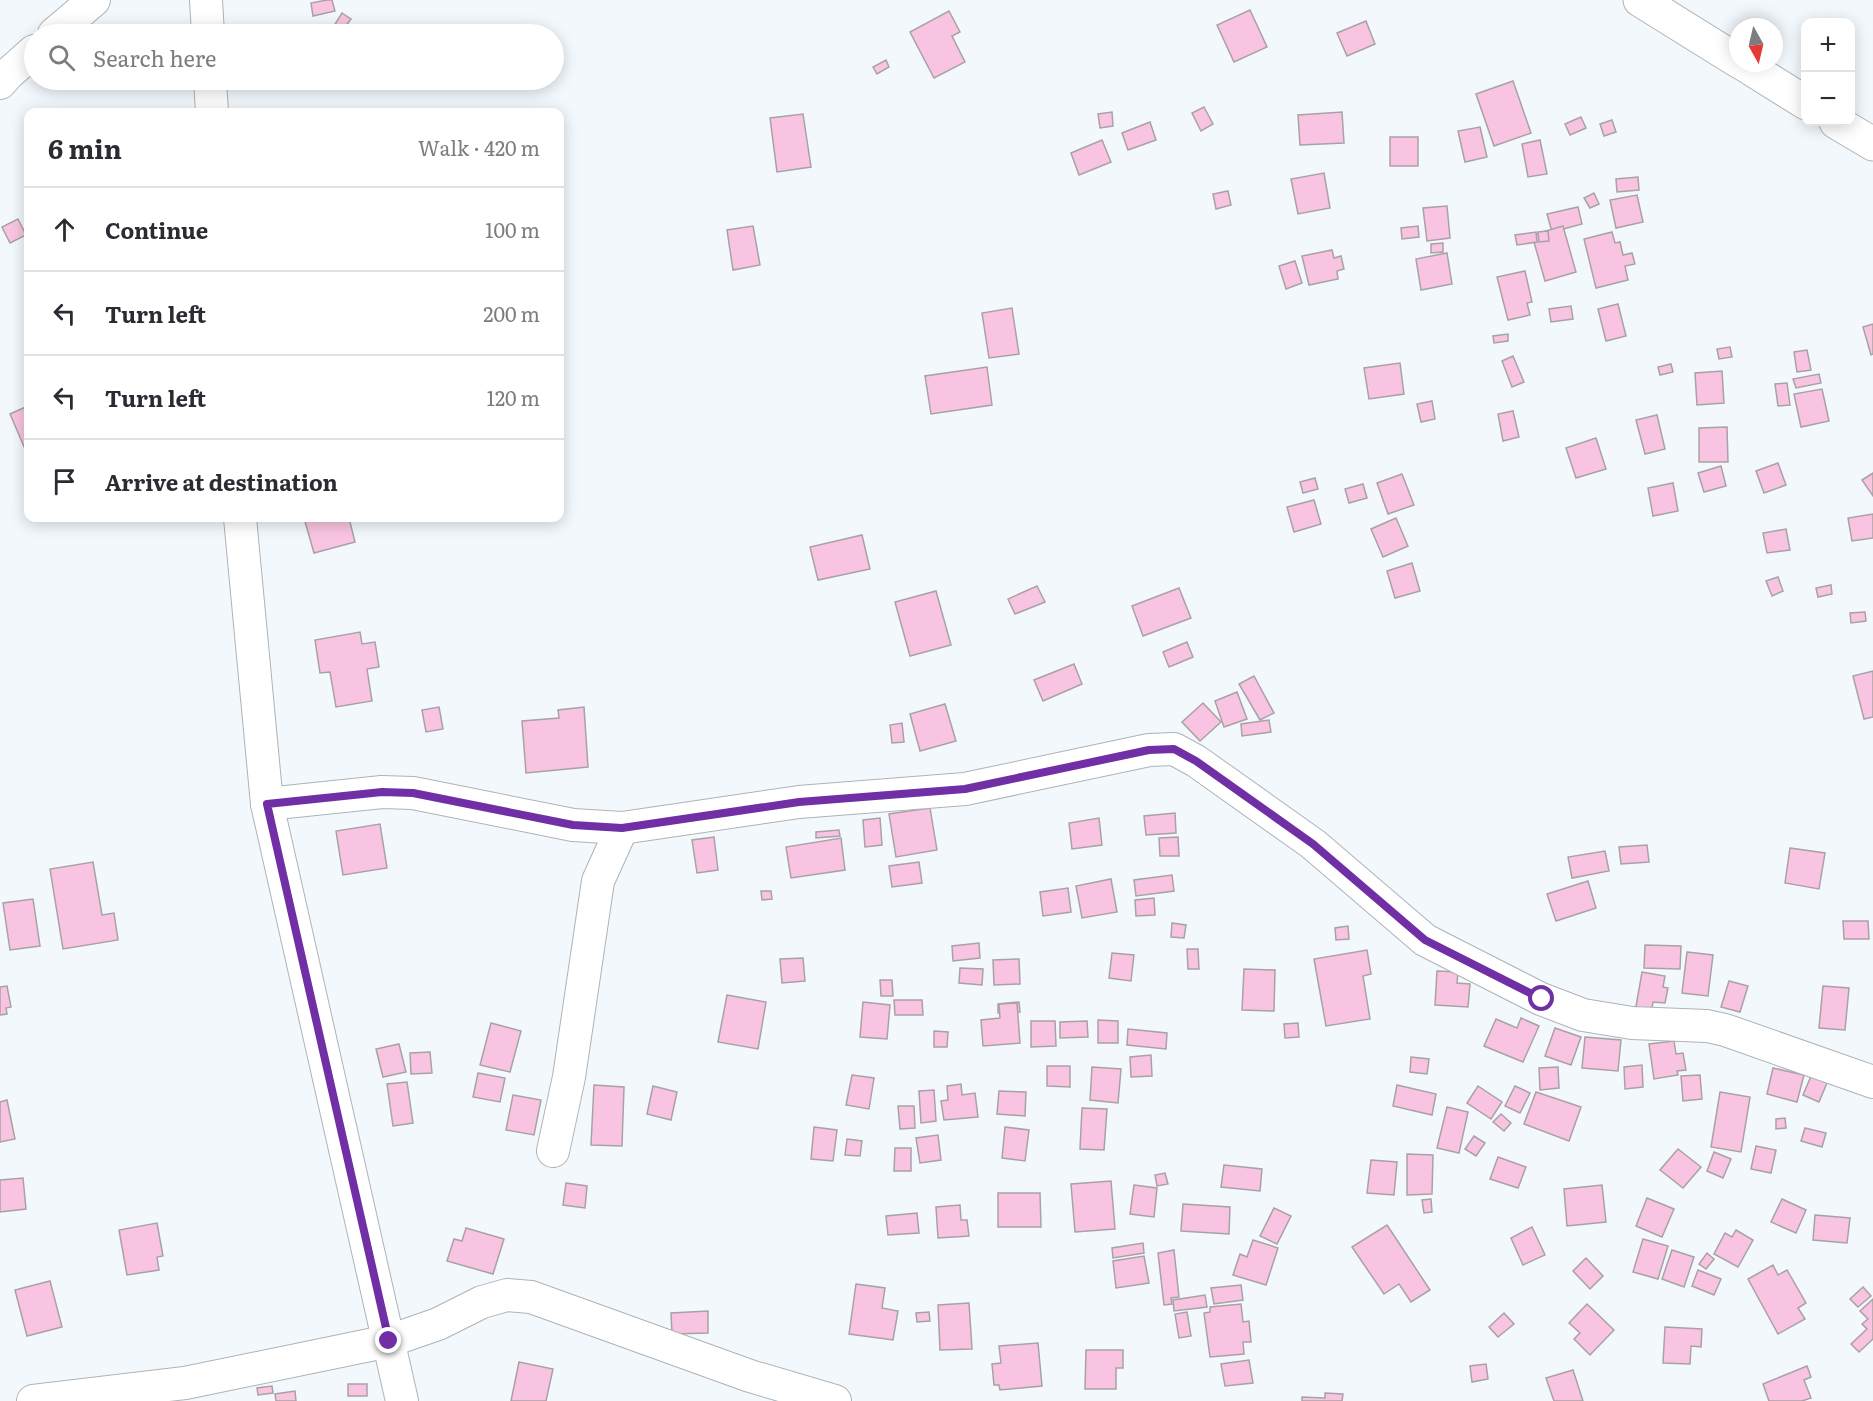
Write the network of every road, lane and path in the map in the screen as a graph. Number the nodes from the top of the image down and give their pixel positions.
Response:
1 (94, 0) edge
2 (206, 0) edge
3 (1640, 0) edge
4 (66, 24) edge
5 (207, 24) edge
6 (1729, 55) edge
7 (24, 60) edge
8 (1756, 72) edge
9 (0, 83) edge
10 (211, 90) edge
11 (1801, 100) edge
12 (212, 108) edge
13 (1843, 126) edge
14 (1873, 144) edge
15 (240, 522) edge
16 (267, 804) junction
17 (622, 828) junction
18 (1873, 1082) edge
19 (553, 1151) dead end
20 (389, 1341) junction
21 (784, 1394) edge
22 (33, 1401) edge
23 (402, 1401) edge
24 (836, 1401) edge

1 - 4 street
2 - 5 street
3 - 6 street
7 - 9 street
8 - 11 street
10 - 12 street
13 - 14 street
15 - 16 street
16 - 17 street
16 - 20 street
17 - 18 street
17 - 19 street
20 - 21 street
20 - 22 street
20 - 23 street
21 - 24 street

